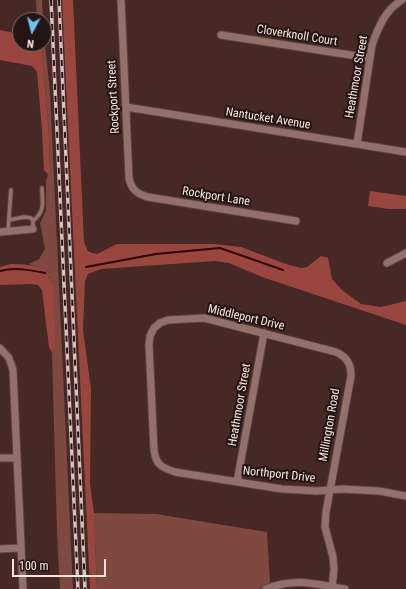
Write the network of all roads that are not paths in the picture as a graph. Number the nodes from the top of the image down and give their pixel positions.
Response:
1 (121, 0) edge
2 (402, 0) edge
3 (221, 35) dead end
4 (370, 58) junction
5 (126, 107) junction
6 (357, 144) junction
7 (406, 152) edge
8 (42, 188) dead end
9 (11, 190) dead end
10 (135, 190) joint
11 (9, 220) junction
12 (33, 221) junction
13 (296, 221) dead end
14 (33, 229) joint
15 (8, 231) junction
16 (0, 232) edge
17 (406, 253) edge
18 (388, 263) dead end
19 (264, 333) junction
20 (0, 348) edge
21 (348, 360) joint
22 (0, 458) edge
23 (16, 458) junction
24 (175, 472) joint
25 (237, 482) junction
26 (331, 490) junction
27 (406, 496) edge
28 (20, 548) junction
29 (0, 549) edge
30 (332, 588) edge
31 (23, 589) edge
32 (266, 589) edge
33 (345, 589) edge

1 - 5 street, Rockport Street
2 - 4 street, Heathmoor Street
3 - 4 street, Cloverknoll Court
4 - 6 street, Heathmoor Street
5 - 6 street, Nantucket Avenue
5 - 10 street, Rockport Street
6 - 7 street, Nantucket Avenue
8 - 12 lane
9 - 11 lane
10 - 13 street, Rockport Lane
11 - 12 lane
11 - 15 lane
12 - 14 lane
14 - 15 street
15 - 16 street
17 - 18 street
19 - 21 street, Middleport Drive
19 - 24 street, Middleport Drive
19 - 25 street, Heathmoor Street
20 - 23 street
21 - 26 street, Millington Road
22 - 23 street
23 - 28 street
24 - 25 street, Northport Drive
25 - 26 street, Northport Drive
26 - 27 street, Northport Drive
26 - 30 street, Millington Road
28 - 29 street
28 - 31 street
30 - 32 street
30 - 33 street

